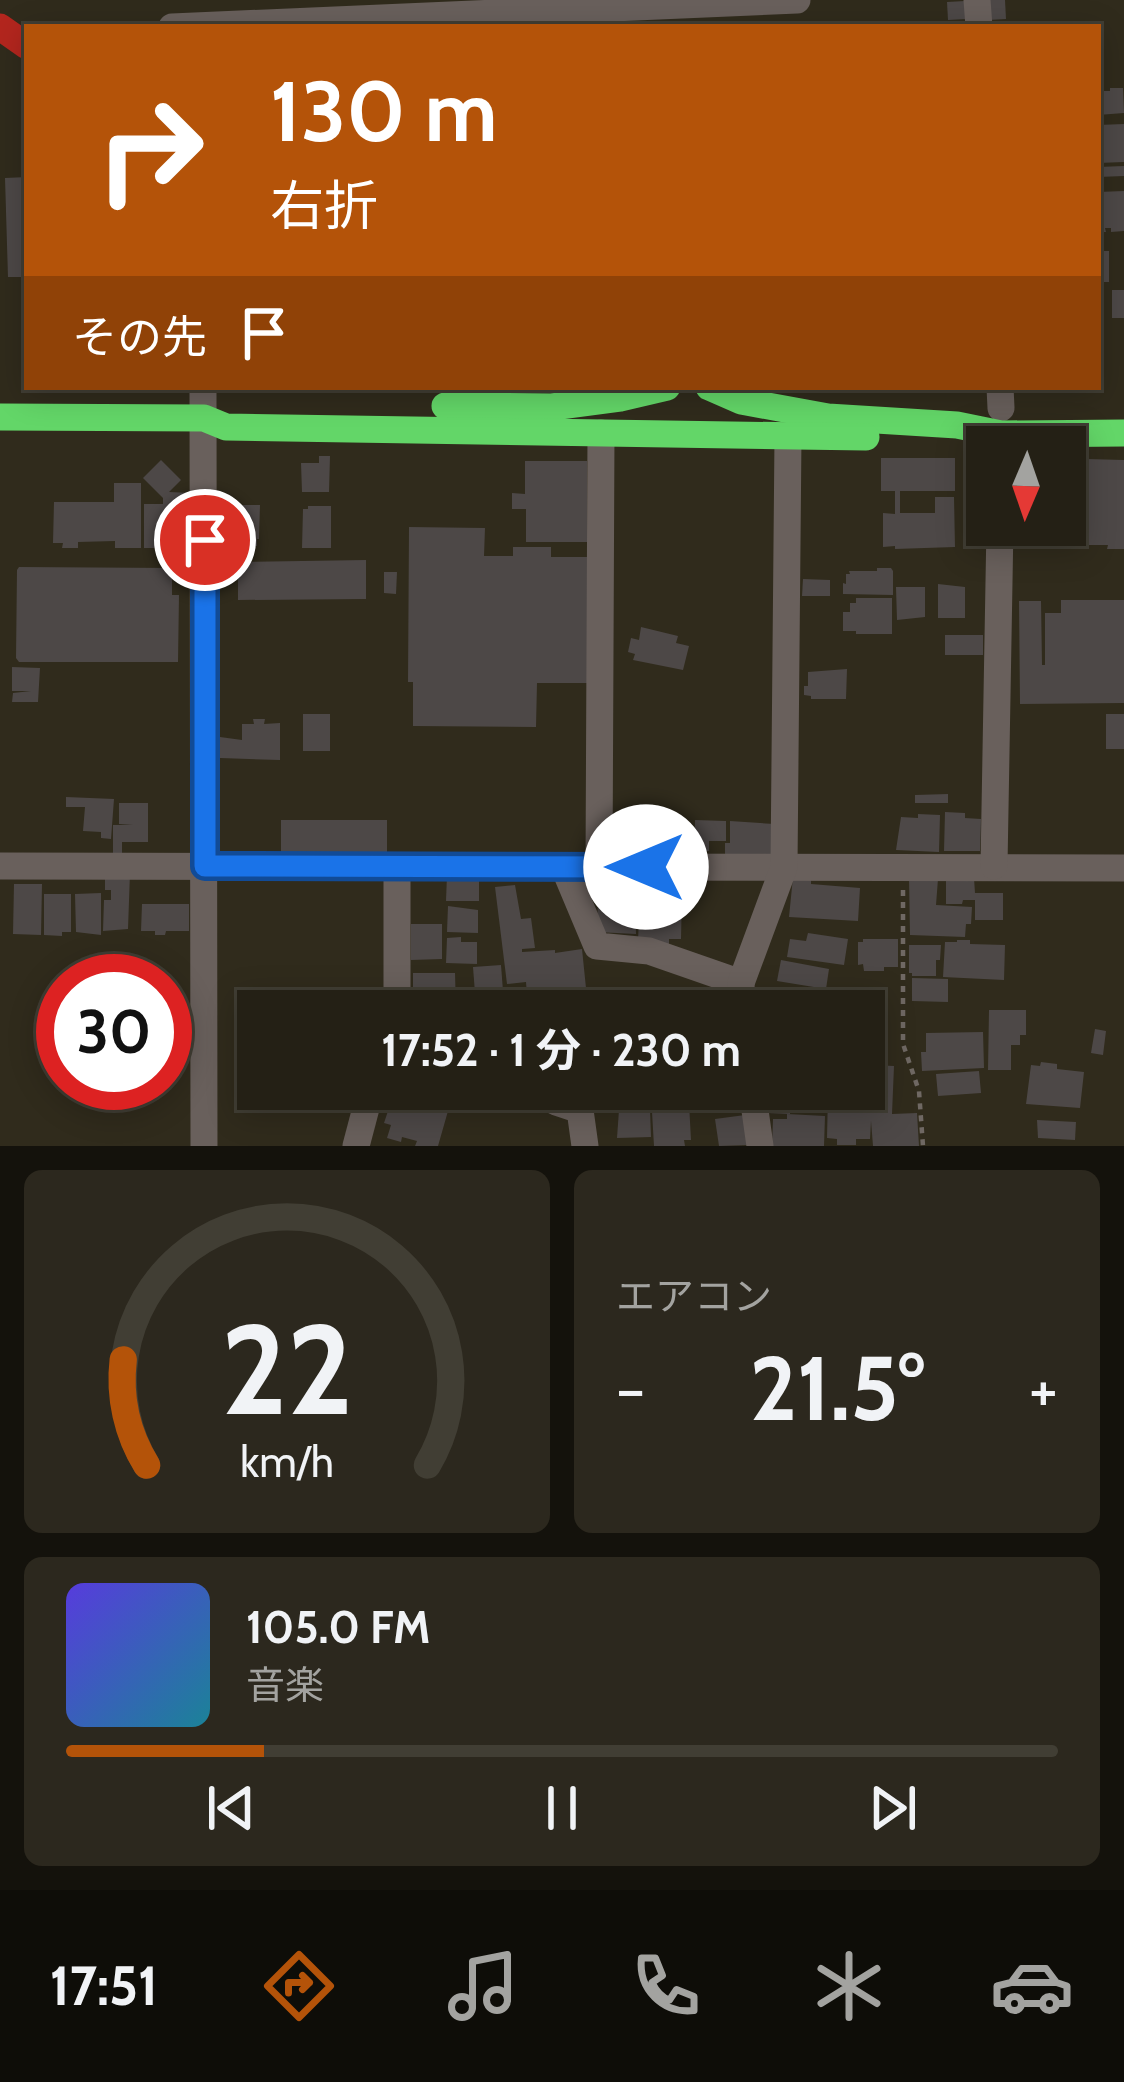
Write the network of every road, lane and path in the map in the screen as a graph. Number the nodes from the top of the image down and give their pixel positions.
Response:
1 (796, 0) edge
2 (584, 12) edge
3 (268, 24) edge
4 (203, 390) edge
5 (654, 390) edge
6 (716, 390) edge
7 (884, 393) dead end
8 (1124, 410) edge
9 (0, 417) edge
10 (204, 418) junction
11 (1001, 419) edge
12 (601, 433) junction
13 (1124, 433) edge
14 (788, 436) junction
15 (1000, 546) edge
16 (0, 866) edge
17 (205, 866) junction
18 (398, 866) junction
19 (567, 866) junction
20 (903, 866) junction
21 (994, 866) junction
22 (599, 867) junction
23 (784, 867) junction
24 (1124, 868) edge
25 (397, 990) edge
26 (727, 990) edge
27 (743, 990) edge
28 (365, 1110) edge
29 (580, 1110) edge
30 (755, 1110) edge
31 (204, 1146) edge
32 (356, 1146) edge
33 (585, 1146) edge
34 (760, 1146) edge
35 (923, 1146) edge

1 - 2 street
2 - 3 street
4 - 10 street
5 - 10 main road
6 - 11 main road
7 - 11 main road
8 - 11 main road
9 - 10 main road
10 - 12 main road
10 - 17 street
11 - 13 main road
11 - 14 main road
12 - 14 main road
12 - 22 street
14 - 23 street
15 - 21 street
16 - 17 street
17 - 18 street
17 - 31 street
18 - 19 street
18 - 25 street
19 - 22 street
19 - 26 street
20 - 21 street
20 - 23 street
20 - 35 path
21 - 24 street
22 - 23 street
23 - 27 street
28 - 32 street
29 - 33 street
30 - 34 street

